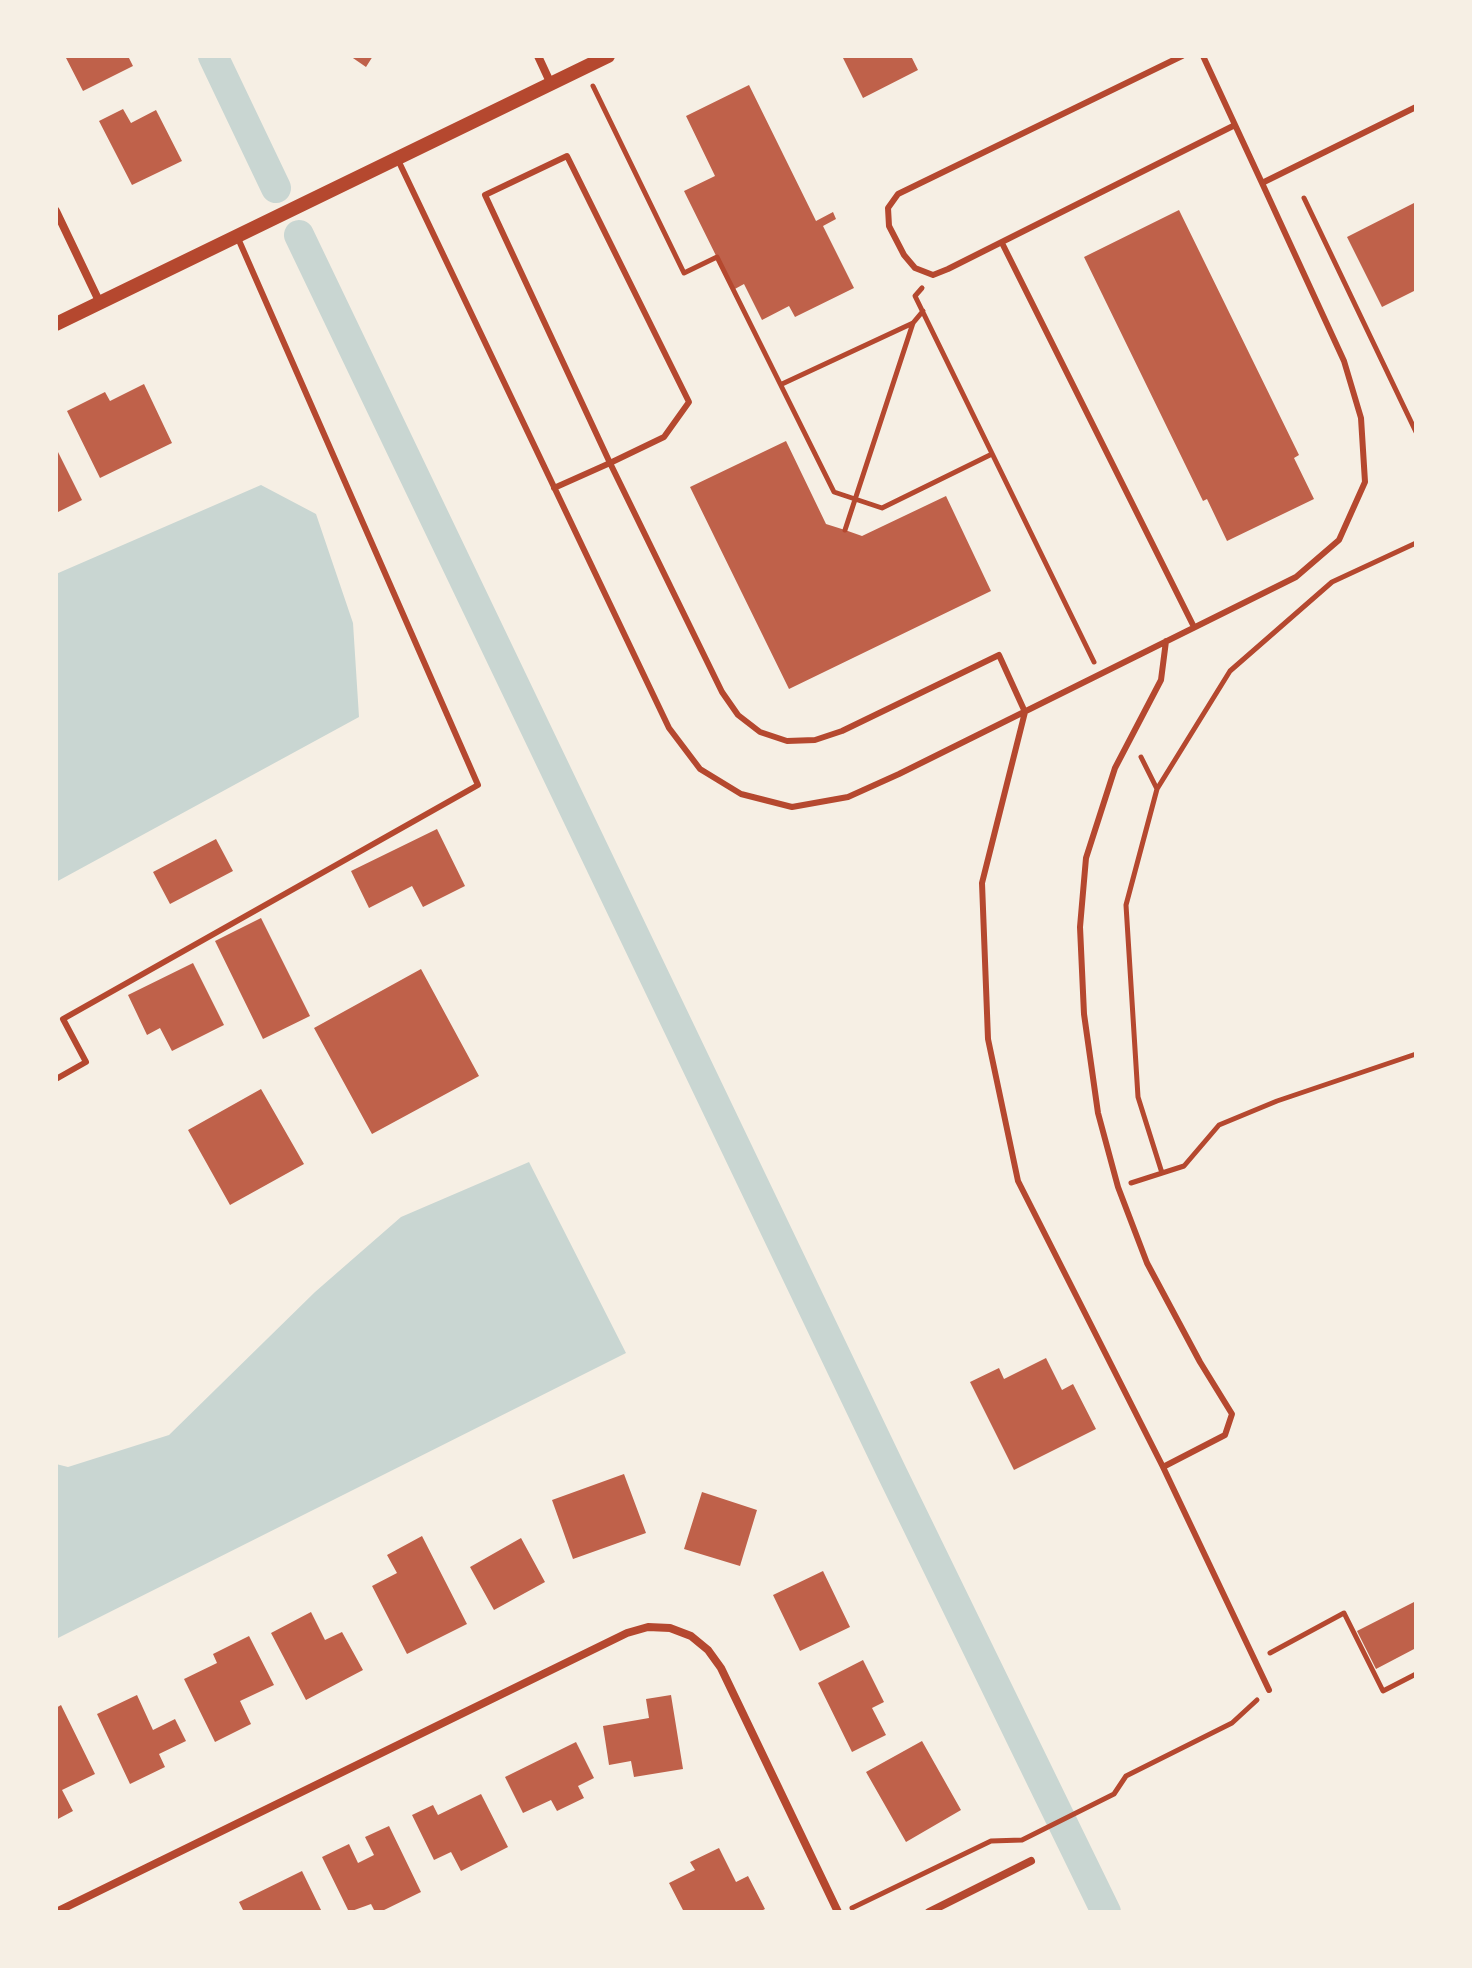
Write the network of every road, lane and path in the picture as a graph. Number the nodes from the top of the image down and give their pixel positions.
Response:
1 (538, 56) edge
2 (608, 56) edge
3 (1182, 56) edge
4 (1203, 56) edge
5 (584, 67) junction
6 (551, 84) junction
7 (1416, 107) edge
8 (1235, 125) junction
9 (397, 159) junction
10 (1262, 183) junction
11 (1304, 198) dead end
12 (56, 211) edge
13 (237, 236) junction
14 (1002, 243) junction
15 (933, 275) junction
16 (100, 303) junction
17 (923, 311) junction
18 (913, 323) junction
19 (56, 324) edge
20 (782, 384) junction
21 (1416, 432) edge
22 (992, 454) junction
23 (610, 463) junction
24 (554, 488) junction
25 (855, 499) junction
26 (845, 530) dead end
27 (1416, 543) edge
28 (1194, 627) junction
29 (1166, 641) junction
30 (1100, 674) junction
31 (1025, 712) junction
32 (1131, 738) junction
33 (1157, 789) junction
34 (1416, 1054) edge
35 (56, 1079) edge
36 (1162, 1173) junction
37 (1118, 1187) junction
38 (1163, 1467) junction
39 (1255, 1660) junction
40 (1416, 1674) edge
41 (1269, 1690) joint
42 (1031, 1861) dead end
43 (56, 1912) edge
44 (841, 1912) edge
45 (929, 1912) edge

1 - 6 street
2 - 5 street
3 - 15 lane
4 - 8 lane
5 - 6 street
5 - 20 path
6 - 9 street
7 - 10 lane
8 - 10 lane
8 - 14 lane
9 - 13 street
9 - 24 lane
10 - 28 lane
11 - 21 path
12 - 16 street
13 - 16 street
13 - 35 lane
14 - 15 lane
14 - 28 lane
15 - 17 path
16 - 19 street
17 - 18 path
17 - 22 path
18 - 20 path
18 - 25 path
20 - 25 path
22 - 25 path
22 - 30 path
23 - 23 lane
23 - 24 lane
23 - 31 lane
24 - 31 lane
25 - 26 path
27 - 33 path
28 - 29 lane
29 - 30 lane
29 - 32 lane
30 - 31 lane
31 - 38 lane
32 - 33 path
32 - 37 lane
33 - 36 path
34 - 36 path
36 - 37 path
37 - 38 lane
38 - 39 lane
39 - 40 path
39 - 41 lane
41 - 44 path
42 - 45 street
43 - 44 street

